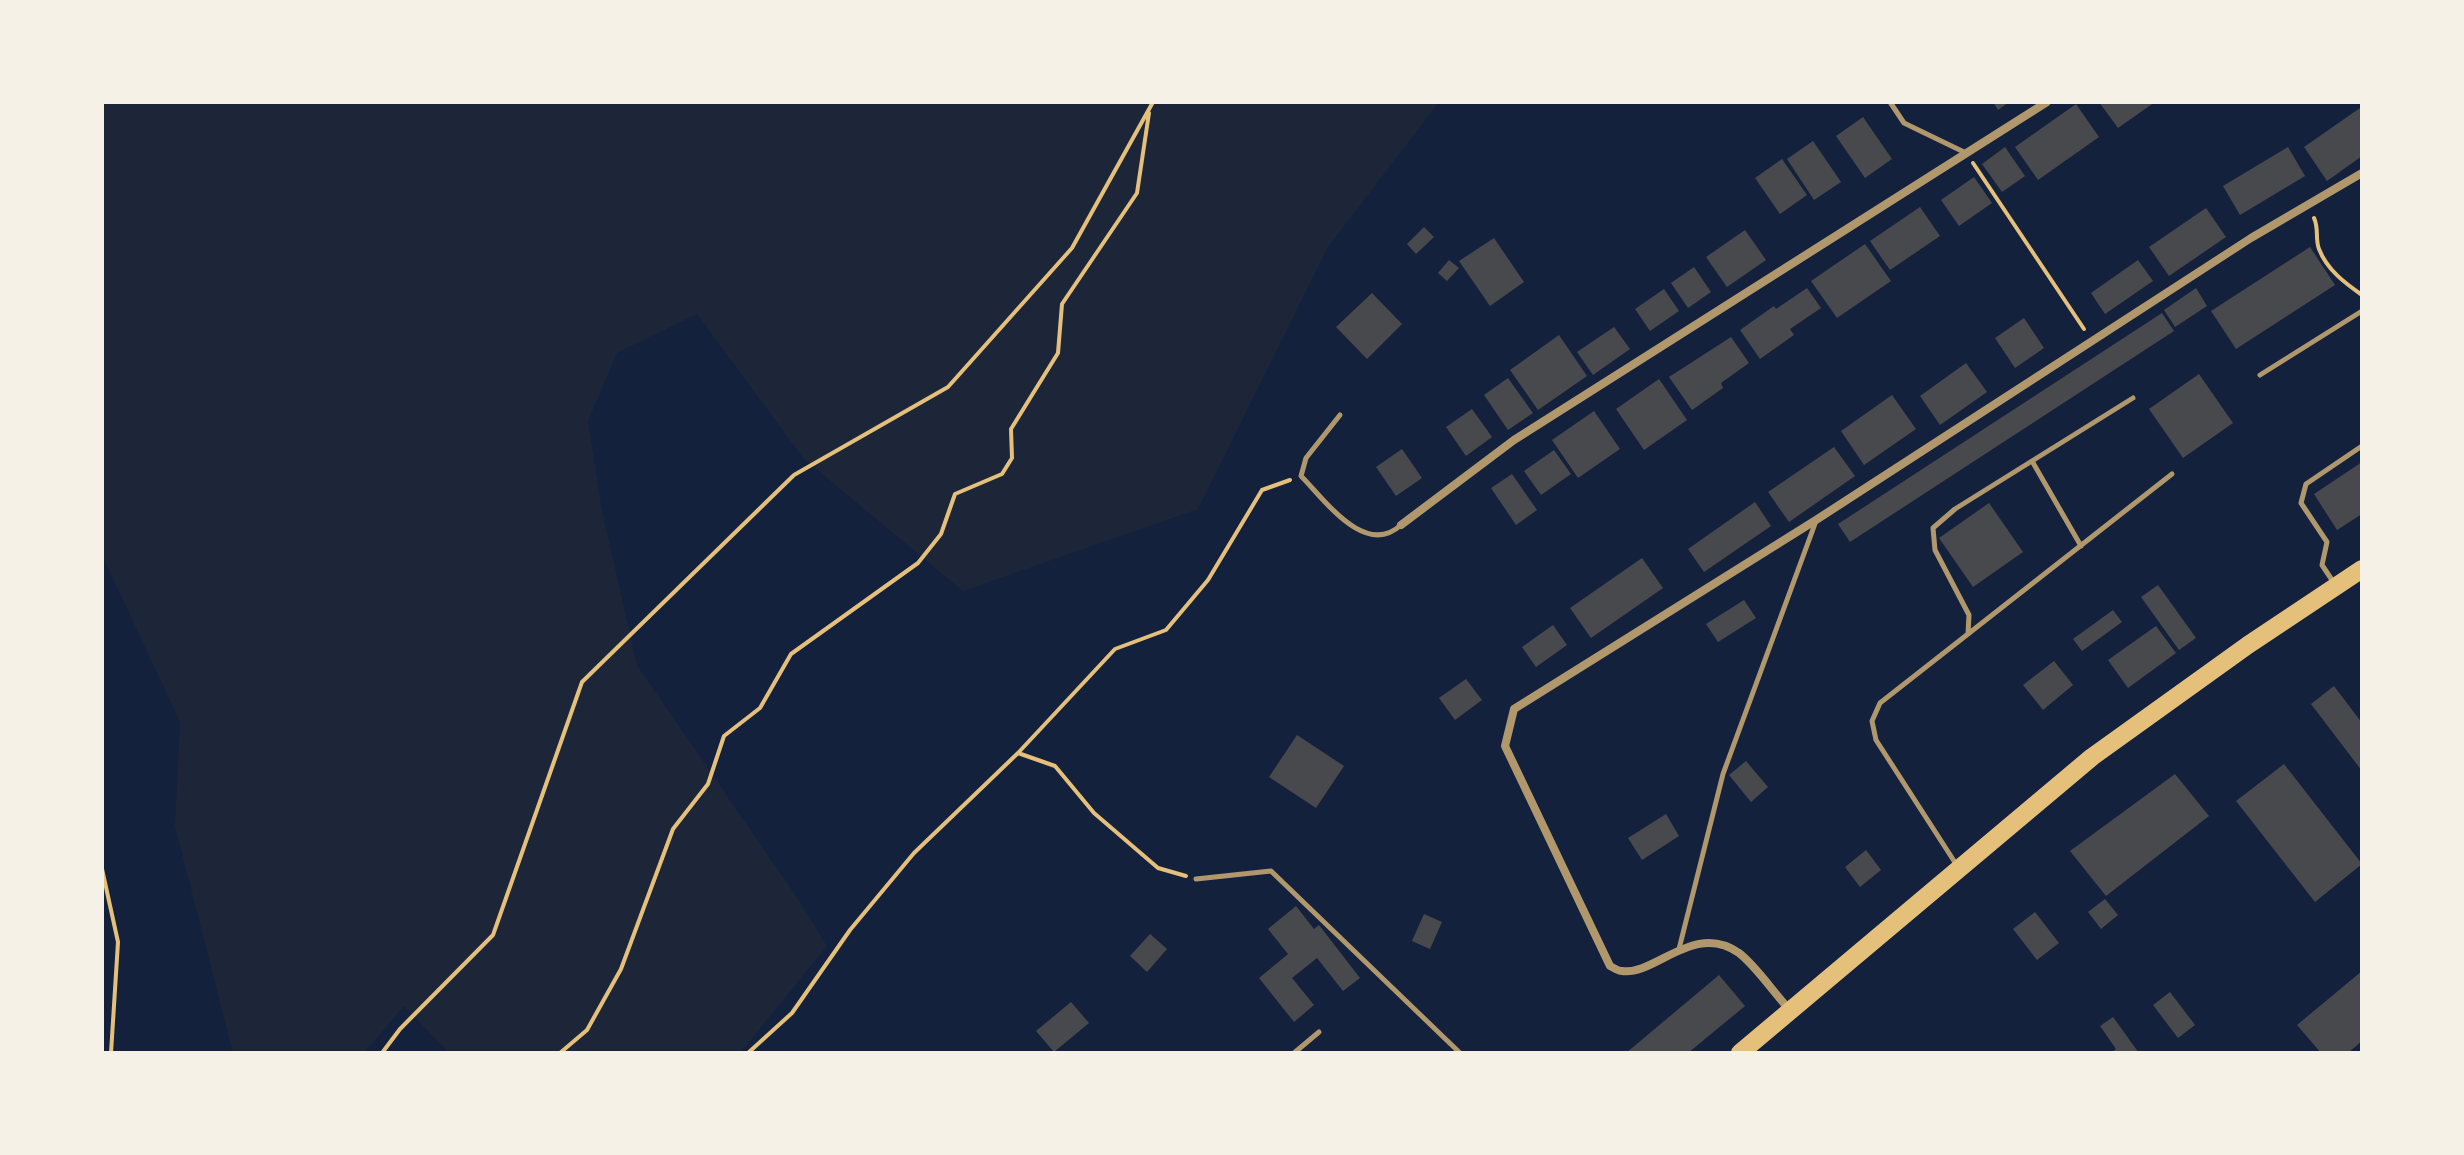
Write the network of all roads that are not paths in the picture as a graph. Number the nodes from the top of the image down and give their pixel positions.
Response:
1 (1890, 102) edge
2 (2047, 102) edge
3 (1967, 153) junction
4 (2362, 173) edge
5 (2362, 311) edge
6 (2260, 375) dead end
7 (2133, 398) dead end
8 (1340, 415) dead end
9 (2362, 446) edge
10 (2032, 461) junction
11 (2172, 474) dead end
12 (1816, 520) junction
13 (1401, 525) joint
14 (2081, 546) junction
15 (2362, 569) edge
16 (2336, 586) junction
17 (1968, 634) junction
18 (1959, 868) junction
19 (1196, 879) road end
20 (1679, 949) junction
21 (1789, 1009) junction
22 (1319, 1032) dead end
23 (1294, 1053) edge
24 (1460, 1053) edge
25 (1740, 1053) edge

1 - 3 lane
2 - 3 street
3 - 13 street
4 - 12 street
5 - 6 lane
7 - 10 lane
8 - 13 lane
9 - 16 lane
10 - 14 lane
10 - 17 lane
11 - 14 lane
12 - 20 lane
12 - 20 street
14 - 17 lane
15 - 16 highway
16 - 18 highway
17 - 18 lane
18 - 21 highway
19 - 24 lane
20 - 21 street
21 - 25 highway
22 - 23 lane

